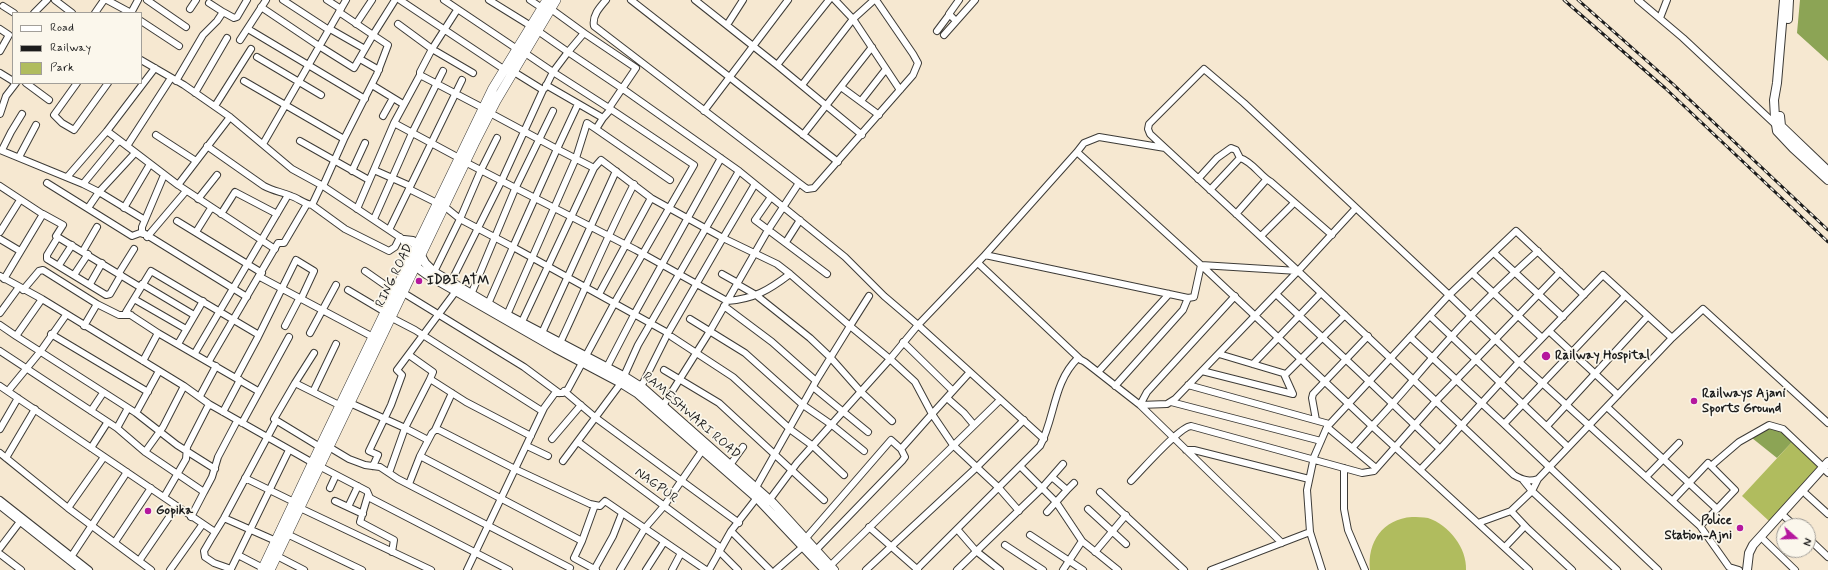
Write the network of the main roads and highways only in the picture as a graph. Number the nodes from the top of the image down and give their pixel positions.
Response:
1 (556, 0) edge
2 (1784, 0) edge
3 (1790, 0) edge
4 (547, 6) edge
5 (1785, 20) junction
6 (1778, 124) junction
7 (1828, 171) edge
8 (1828, 180) edge
9 (421, 255) junction
10 (411, 257) junction
11 (416, 266) junction
12 (398, 292) junction
13 (470, 296) junction
14 (387, 314) junction
15 (521, 325) junction
16 (585, 360) junction
17 (623, 380) junction
18 (661, 410) junction
19 (324, 447) junction
20 (704, 448) junction
21 (1827, 469) edge
22 (757, 493) junction
23 (297, 505) junction
24 (806, 542) junction
25 (265, 569) edge
26 (830, 569) edge
27 (1750, 569) edge

1 - 4 highway, RING ROAD
2 - 5 main road
3 - 5 main road
4 - 9 highway, RING ROAD
5 - 6 main road
6 - 7 main road
6 - 8 main road
9 - 10 highway, RING ROAD
9 - 10 main road, RAMESHWARI ROAD
9 - 11 highway, RING ROAD
9 - 13 main road, RAMESHWARI ROAD
10 - 11 main road
10 - 12 highway, RING ROAD
11 - 12 highway, RING ROAD
11 - 13 main road
12 - 14 highway, RING ROAD
13 - 15 main road
13 - 15 main road, RAMESHWARI ROAD
14 - 19 highway, RING ROAD
14 - 19 highway, RING ROAD
15 - 16 main road
15 - 16 main road, RAMESHWARI ROAD
16 - 17 main road
16 - 17 main road, RAMESHWARI ROAD
17 - 18 main road
17 - 18 main road, RAMESHWARI ROAD
18 - 20 main road, RAMESHWARI ROAD
19 - 23 highway, RING ROAD
20 - 22 main road
20 - 22 main road, RAMESHWARI ROAD
21 - 27 main road
21 - 27 main road
22 - 24 main road, RAMESHWARI ROAD
23 - 25 highway, RING ROAD
23 - 25 highway, RING ROAD
24 - 26 main road
24 - 26 main road, RAMESHWARI ROAD

